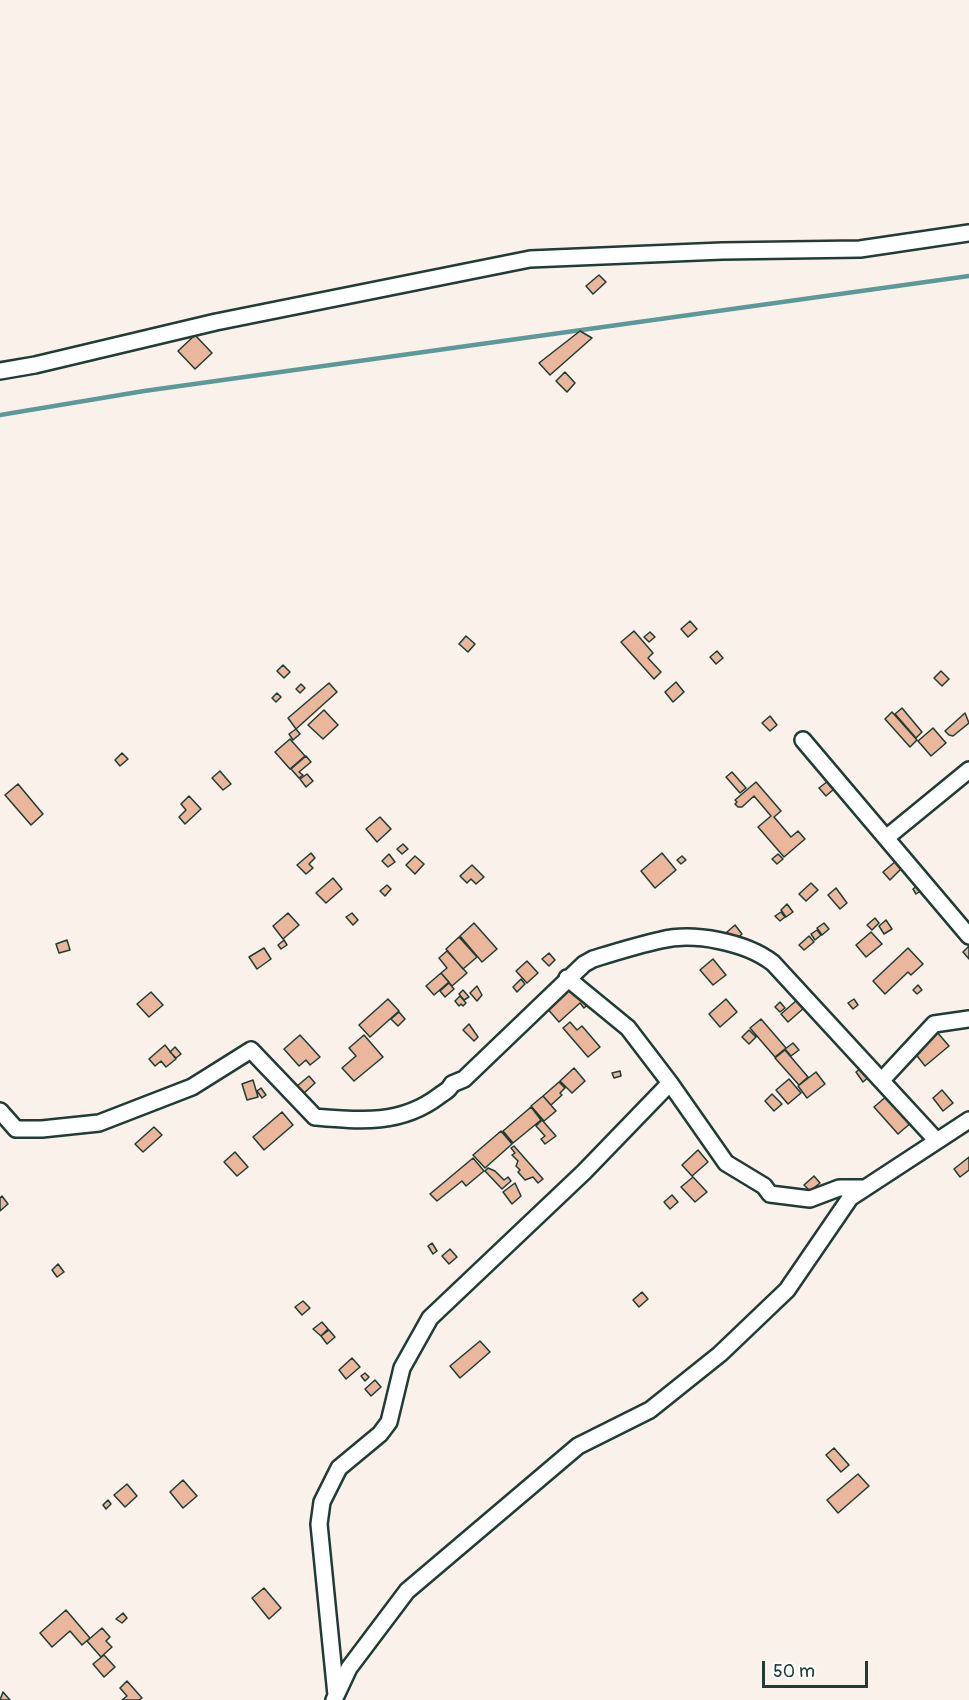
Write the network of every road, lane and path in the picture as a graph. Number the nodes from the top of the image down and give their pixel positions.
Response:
1 (969, 233) edge
2 (0, 371) edge
3 (803, 740) dead end
4 (969, 770) edge
5 (886, 838) junction
6 (969, 936) edge
7 (567, 978) junction
8 (969, 1019) edge
9 (882, 1080) junction
10 (670, 1083) junction
11 (0, 1111) edge
12 (969, 1120) edge
13 (937, 1141) junction
14 (862, 1188) junction
15 (335, 1699) edge

1 - 2 street
3 - 5 street
4 - 5 street
5 - 6 street
7 - 9 street
7 - 10 street
7 - 11 street
8 - 9 street
9 - 13 street
10 - 14 street
10 - 15 street
12 - 13 street
13 - 14 street
14 - 15 street

